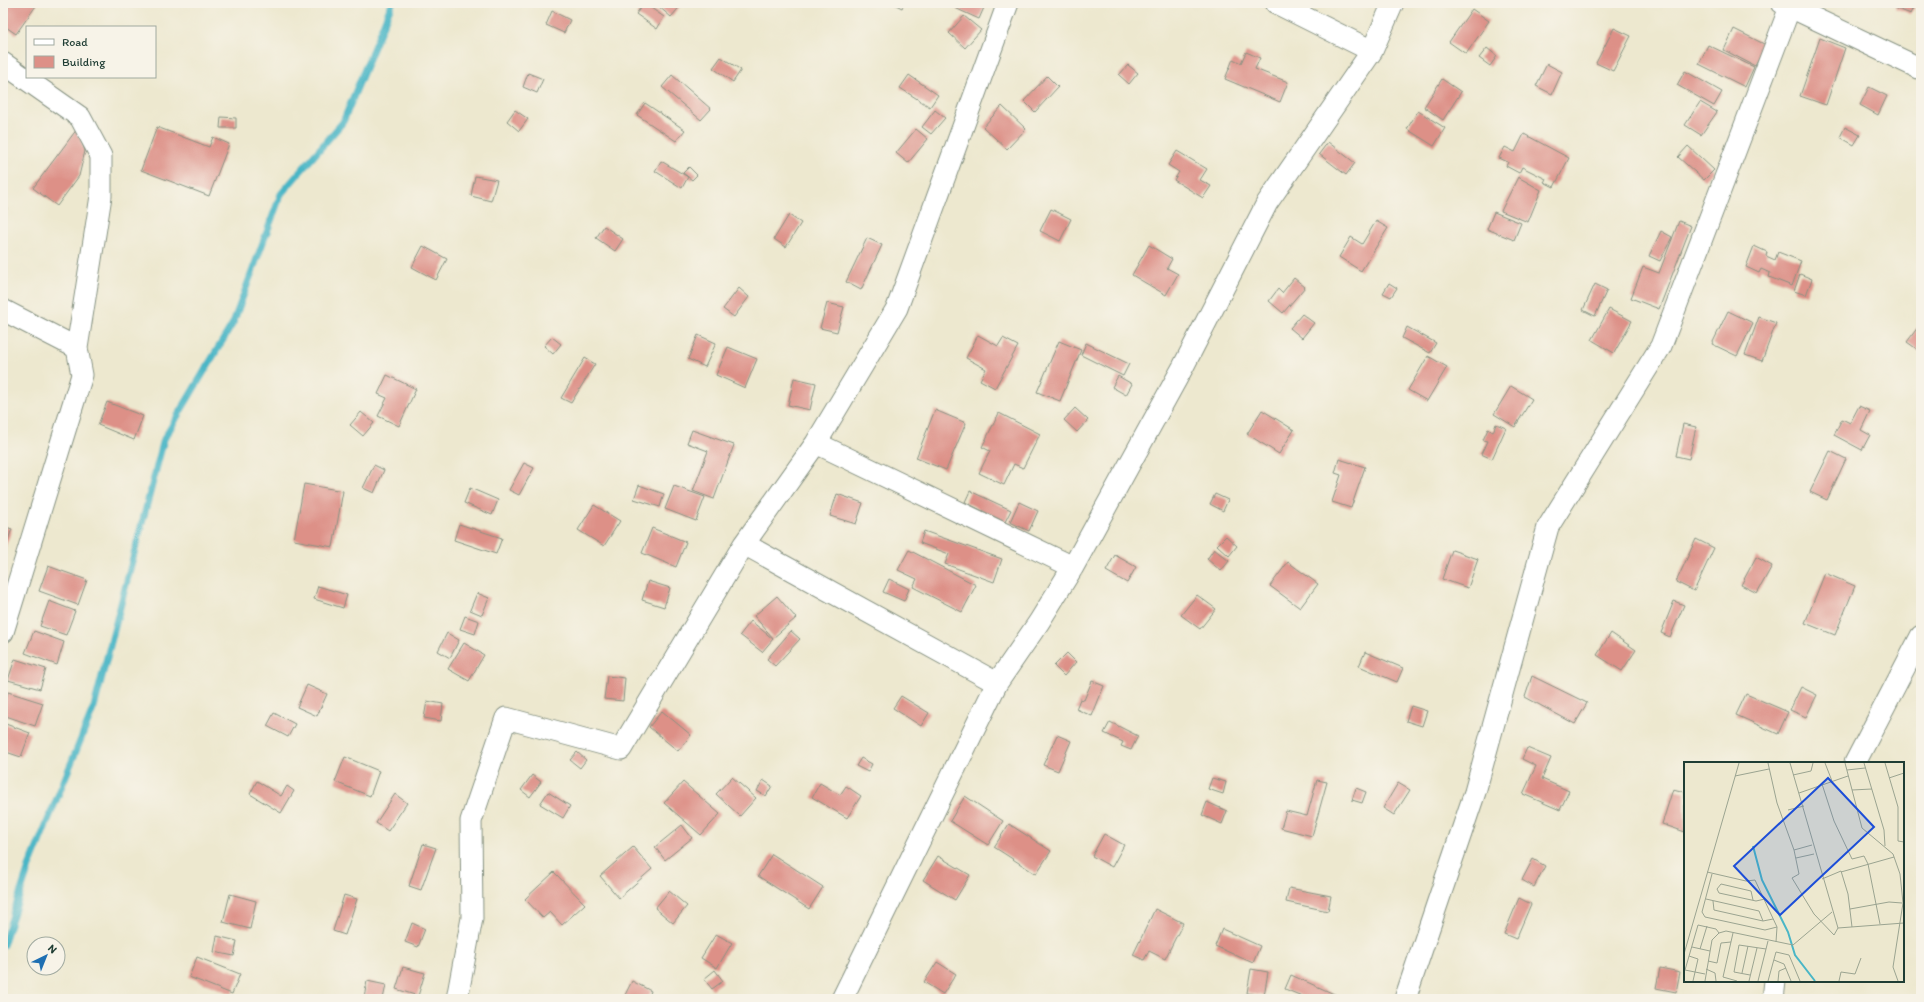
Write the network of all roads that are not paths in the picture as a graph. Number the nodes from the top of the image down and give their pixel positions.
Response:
1 (1008, 3) edge
2 (1276, 3) edge
3 (1393, 3) edge
4 (1786, 5) edge
5 (1372, 51) junction
6 (3, 63) edge
7 (1921, 69) edge
8 (3, 310) edge
9 (77, 348) junction
10 (816, 443) junction
11 (744, 544) junction
12 (1073, 567) junction
13 (3, 632) edge
14 (1921, 636) edge
15 (997, 683) junction
16 (1856, 762) edge
17 (1775, 982) edge
18 (457, 999) edge
19 (842, 999) edge
20 (1405, 999) edge
21 (1773, 999) edge

1 - 10 street
2 - 5 street
3 - 5 street
4 - 7 street
4 - 20 street
5 - 12 street
6 - 9 street
8 - 9 street
9 - 13 street
10 - 11 street
10 - 12 street
11 - 15 street
11 - 18 street
12 - 15 street
14 - 16 street
15 - 19 street
17 - 21 street

